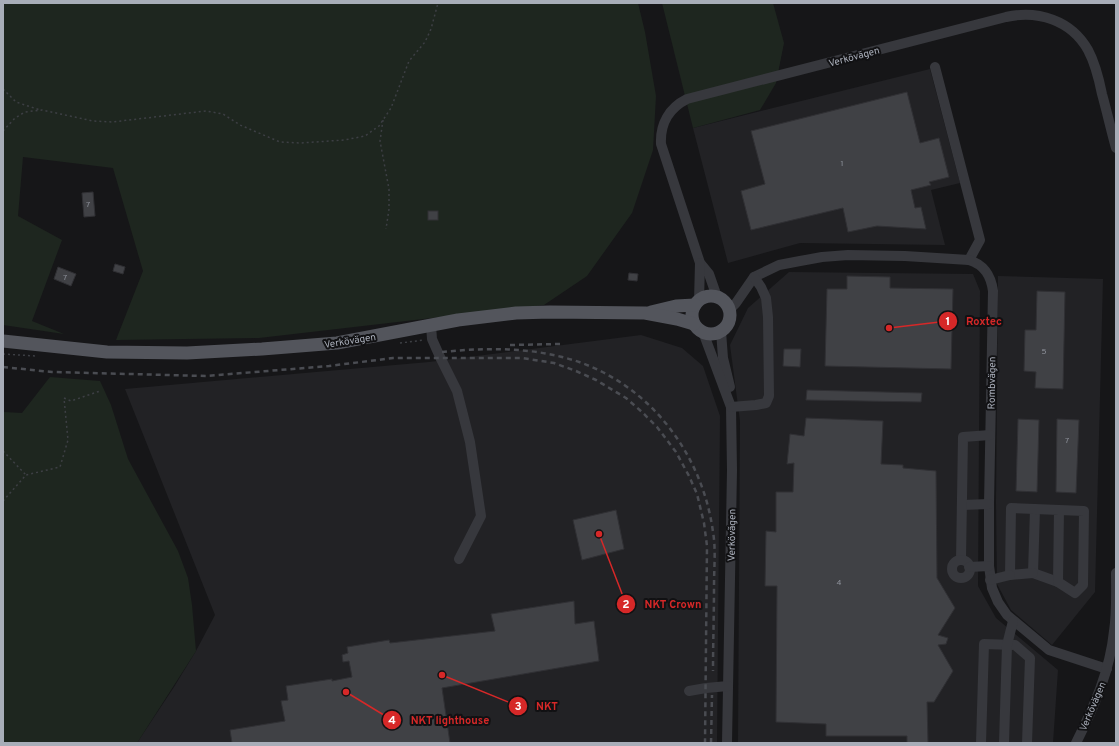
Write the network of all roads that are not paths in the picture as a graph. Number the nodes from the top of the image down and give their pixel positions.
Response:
1 (935, 67) dead end
2 (1116, 148) edge
3 (969, 260) junction
4 (700, 263) junction
5 (754, 277) junction
6 (716, 297) junction
7 (696, 303) junction
8 (729, 310) junction
9 (645, 313) junction
10 (431, 325) junction
11 (699, 328) junction
12 (721, 331) junction
13 (3, 341) edge
14 (731, 407) junction
15 (990, 435) junction
16 (989, 504) junction
17 (962, 505) junction
18 (1035, 509) junction
19 (1059, 510) junction
20 (459, 559) dead end
21 (961, 560) junction
22 (989, 566) junction
23 (969, 567) junction
24 (1034, 573) junction
25 (1116, 573) edge
26 (1010, 575) junction
27 (990, 580) junction
28 (1058, 582) junction
29 (1013, 621) junction
30 (1007, 645) junction
31 (1107, 669) junction
32 (728, 686) junction
33 (689, 692) dead end
34 (727, 743) edge
35 (981, 743) edge
36 (1004, 743) edge
37 (1027, 743) edge
38 (1076, 743) edge

1 - 3 street
2 - 4 street, Verkövägen
3 - 5 street, Rombvägen
3 - 15 street, Rombvägen
4 - 6 street, Verkövägen
4 - 7 street, Verkövägen
5 - 8 street
5 - 14 street
6 - 7 main road
6 - 8 main road, Verkövägen
7 - 9 main road
7 - 11 main road, Verkövägen
8 - 12 main road
9 - 10 main road, Verkövägen
9 - 11 main road, Verkövägen
10 - 13 main road, Verkövägen
10 - 20 street
11 - 12 main road, Verkövägen
11 - 14 street, Verkövägen
12 - 14 street
14 - 32 street, Verkövägen
15 - 16 street, Rombvägen
15 - 17 street
16 - 17 street
16 - 22 street, Rombvägen
17 - 21 street
18 - 19 street
18 - 24 street
18 - 26 street
19 - 28 street
19 - 28 street
21 - 23 street
21 - 23 street
22 - 23 street
22 - 27 street, Rombvägen
24 - 26 street
24 - 28 street
25 - 31 street, Verkövägen
26 - 27 street
27 - 29 street, Rombvägen
29 - 30 street
29 - 31 street, Rombvägen
30 - 35 street
30 - 36 street
30 - 37 street
31 - 38 street, Verkövägen
32 - 33 street
32 - 34 street, Verkövägen

